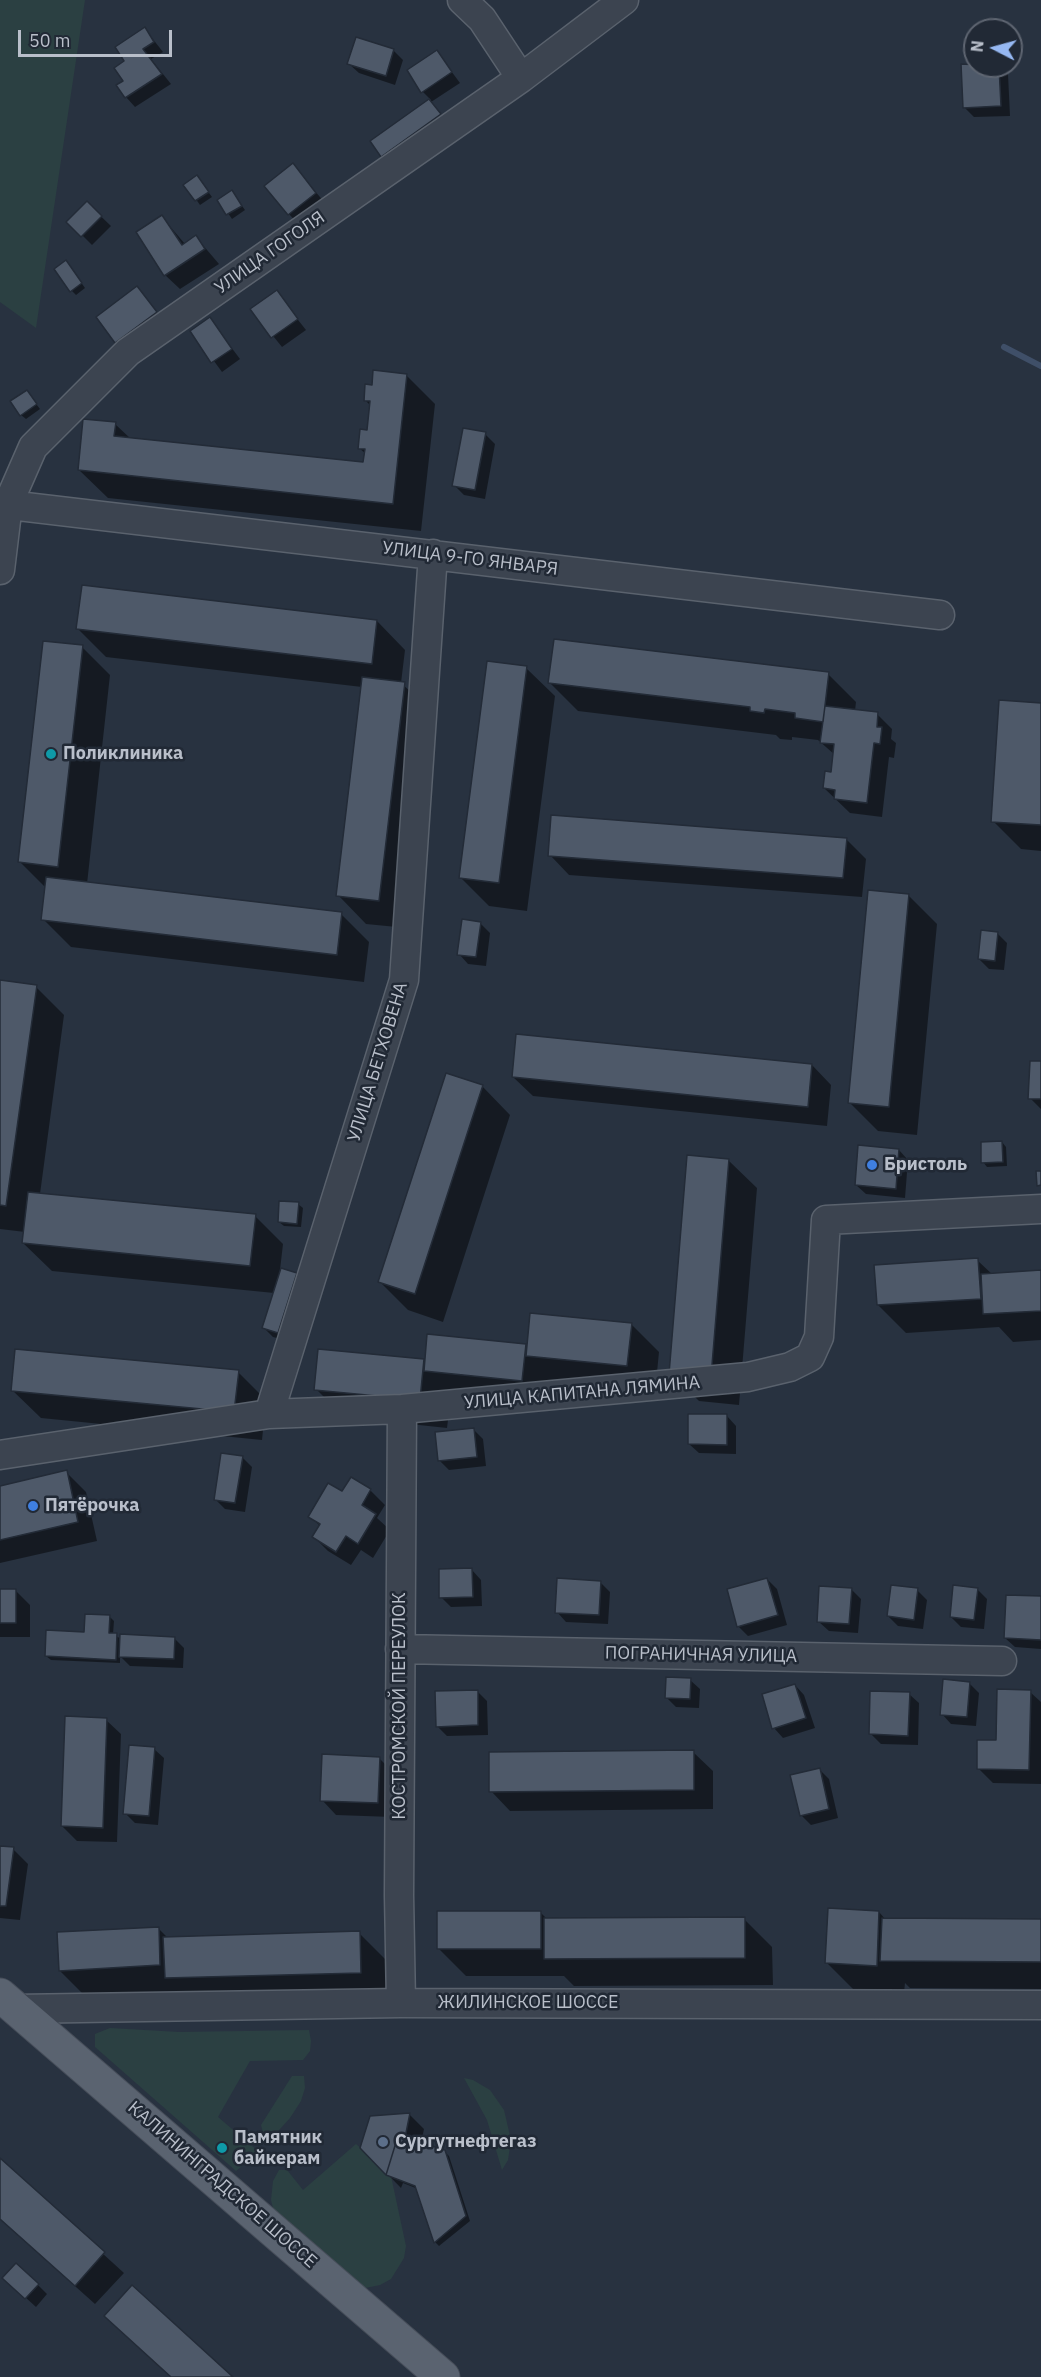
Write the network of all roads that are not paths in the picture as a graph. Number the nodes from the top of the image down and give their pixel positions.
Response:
1 (462, 0) edge
2 (624, 0) edge
3 (521, 78) junction
4 (4, 504) edge
5 (433, 554) junction
6 (0, 570) edge
7 (940, 615) dead end
8 (1041, 1209) edge
9 (402, 1409) junction
10 (269, 1414) junction
11 (0, 1455) edge
12 (400, 1649) junction
13 (1002, 1660) dead end
14 (8, 2002) edge
15 (401, 2003) junction
16 (1041, 2005) edge
17 (443, 2377) edge

1 - 3 street
2 - 3 street, УЛИЦА ГОГОЛЯ
3 - 4 street, УЛИЦА ГОГОЛЯ
4 - 5 street, УЛИЦА 9-ГО ЯНВАРЯ
4 - 6 street, УЛИЦА ГОГОЛЯ
5 - 7 street, УЛИЦА 9-ГО ЯНВАРЯ
5 - 10 street, УЛИЦА БЕТХОВЕНА
8 - 9 street, УЛИЦА КАПИТАНА ЛЯМИНА
9 - 10 street, УЛИЦА КАПИТАНА ЛЯМИНА
9 - 12 street, КОСТРОМСКОЙ ПЕРЕУЛОК
10 - 11 street, УЛИЦА КАПИТАНА ЛЯМИНА
12 - 13 street, ПОГРАНИЧНАЯ УЛИЦА
12 - 15 street, КОСТРОМСКОЙ ПЕРЕУЛОК
14 - 15 street, ЖИЛИНСКОЕ ШОССЕ
14 - 17 main road, КАЛИНИНГРАДСКОЕ ШОССЕ
15 - 16 street, ЖИЛИНСКОЕ ШОССЕ

